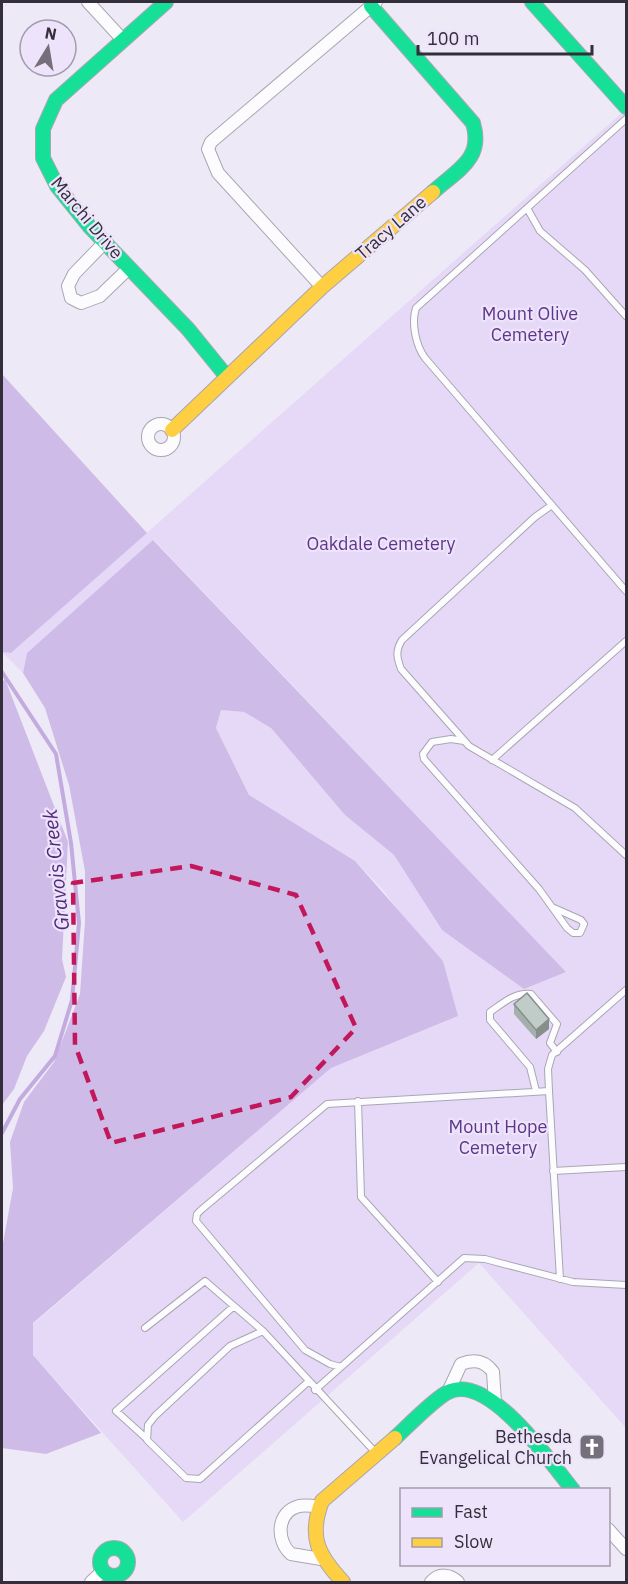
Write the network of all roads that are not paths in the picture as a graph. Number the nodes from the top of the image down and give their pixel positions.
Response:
1 (88, 2) edge
2 (166, 2) edge
3 (532, 2) edge
4 (374, 4) edge
5 (123, 40) junction
6 (627, 107) edge
7 (627, 119) edge
8 (527, 208) junction
9 (104, 243) junction
10 (129, 268) junction
11 (322, 288) junction
12 (627, 316) edge
13 (227, 377) junction
14 (172, 430) dead end
15 (552, 505) junction
16 (627, 591) edge
17 (627, 641) edge
18 (464, 741) junction
19 (492, 760) junction
20 (627, 855) edge
21 (554, 908) junction
22 (627, 990) edge
23 (556, 1052) junction
24 (549, 1091) junction
25 (536, 1092) junction
26 (358, 1101) junction
27 (627, 1167) edge
28 (554, 1171) junction
29 (560, 1279) junction
30 (438, 1282) junction
31 (627, 1285) edge
32 (234, 1306) junction
33 (145, 1328) dead end
34 (263, 1331) junction
35 (341, 1366) junction
36 (309, 1381) junction
37 (315, 1390) junction
38 (448, 1392) junction
39 (495, 1402) junction
40 (147, 1440) junction
41 (376, 1454) junction
42 (571, 1488) edge
43 (319, 1507) junction
44 (610, 1530) edge
45 (627, 1550) edge
46 (321, 1559) junction
47 (103, 1571) dead end
48 (91, 1582) edge
49 (342, 1582) edge
50 (431, 1582) edge
51 (458, 1582) edge

1 - 5 street
2 - 5 street, Marchi Drive
3 - 6 street
4 - 11 street, Tracy Lane
4 - 11 street
5 - 9 street, Marchi Drive
7 - 8 lane
8 - 12 lane
8 - 15 lane
9 - 10 street, Marchi Drive
9 - 10 street
10 - 13 street, Marchi Drive
11 - 13 street, Tracy Lane
13 - 14 street, Tracy Lane
15 - 16 lane
15 - 18 lane
17 - 19 lane
18 - 19 lane
18 - 21 lane
19 - 20 lane
21 - 21 lane
22 - 23 lane
23 - 24 lane
23 - 25 lane
24 - 25 lane
24 - 28 lane
25 - 26 lane
26 - 30 lane
26 - 35 lane
27 - 28 lane
28 - 29 lane
29 - 30 lane
29 - 31 lane
30 - 35 lane
32 - 33 lane
32 - 34 lane
32 - 40 lane
34 - 36 lane
34 - 40 lane
35 - 37 lane
36 - 37 lane
36 - 40 lane
37 - 41 lane
38 - 39 street
38 - 39 street
38 - 41 street
39 - 42 street
41 - 43 street
43 - 46 street
43 - 46 street
44 - 45 street
46 - 49 street
47 - 48 street
50 - 51 street

